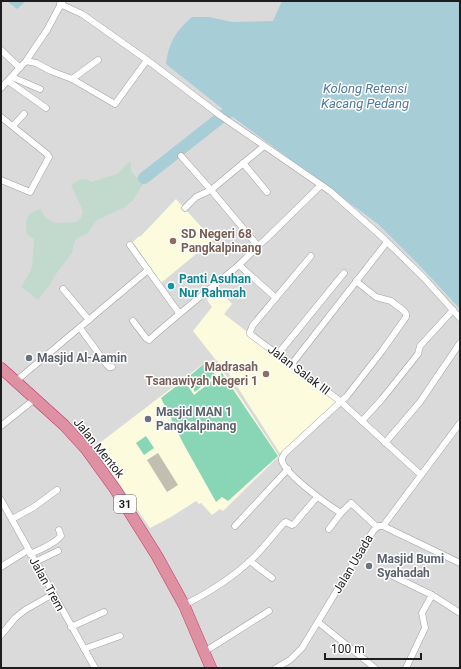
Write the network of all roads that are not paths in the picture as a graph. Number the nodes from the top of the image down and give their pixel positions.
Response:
1 (61, 3) edge
2 (1, 50) edge
3 (98, 60) dead end
4 (147, 60) junction
5 (26, 61) junction
6 (20, 68) junction
7 (10, 79) junction
8 (72, 79) junction
9 (1, 88) edge
10 (40, 89) dead end
11 (46, 108) dead end
12 (24, 114) dead end
13 (1, 117) edge
14 (13, 126) junction
15 (264, 146) junction
16 (181, 156) dead end
17 (243, 163) junction
18 (1, 180) edge
19 (320, 185) junction
20 (211, 190) junction
21 (267, 192) dead end
22 (185, 208) dead end
23 (387, 242) junction
24 (130, 245) dead end
25 (258, 246) junction
26 (311, 256) dead end
27 (239, 265) junction
28 (148, 270) junction
29 (344, 273) dead end
30 (356, 281) junction
31 (63, 289) dead end
32 (276, 298) junction
33 (452, 310) junction
34 (179, 313) junction
35 (460, 318) edge
36 (89, 320) junction
37 (133, 321) dead end
38 (80, 328) junction
39 (460, 342) edge
40 (278, 354) junction
41 (291, 364) junction
42 (112, 367) dead end
43 (1, 368) edge
44 (16, 381) junction
45 (35, 399) junction
46 (340, 401) junction
47 (362, 421) junction
48 (460, 423) edge
49 (1, 426) edge
50 (385, 443) junction
51 (288, 469) junction
52 (420, 475) junction
53 (57, 490) dead end
54 (317, 497) junction
55 (1, 500) edge
56 (341, 513) junction
57 (12, 519) junction
58 (235, 526) dead end
59 (380, 526) junction
60 (329, 529) dead end
61 (59, 530) dead end
62 (58, 551) dead end
63 (29, 552) junction
64 (250, 561) junction
65 (35, 562) junction
66 (460, 562) edge
67 (1, 567) edge
68 (393, 576) dead end
69 (272, 578) dead end
70 (53, 594) junction
71 (432, 595) junction
72 (184, 606) junction
73 (268, 611) dead end
74 (104, 612) dead end
75 (460, 613) edge
76 (318, 622) junction
77 (71, 627) junction
78 (1, 635) edge
79 (120, 636) dead end
80 (84, 649) junction
81 (204, 652) junction
82 (95, 668) edge
83 (211, 668) edge
84 (276, 668) edge
85 (376, 668) edge
86 (406, 668) edge

1 - 4 street
1 - 5 street
2 - 6 street
3 - 8 street
4 - 8 street
4 - 15 street
5 - 6 street
5 - 8 street
6 - 7 street
7 - 9 street
7 - 10 street
7 - 11 street
12 - 14 street
13 - 14 street
14 - 18 street
15 - 17 street
15 - 19 street
16 - 20 street
17 - 20 street
17 - 21 street
19 - 23 street
19 - 25 street
20 - 22 street
20 - 25 street
23 - 30 street
23 - 33 street
24 - 28 street
25 - 27 street
26 - 32 street, Jalan Salak III
27 - 32 street
27 - 34 street
28 - 34 street
28 - 36 street
29 - 40 street
30 - 41 street
30 - 46 street
31 - 36 street
32 - 40 street, Jalan Salak III
33 - 35 street
33 - 47 street
34 - 37 street
36 - 38 street
38 - 42 street
38 - 44 street
39 - 50 street
40 - 41 street, Jalan Salak III
41 - 46 street, Jalan Salak III
43 - 44 highway, Jalan Mentok / 31
44 - 45 highway, Jalan Mentok / 31
45 - 49 street
45 - 72 highway, Jalan Mentok / 31
46 - 47 street, Jalan Salak III
46 - 51 street
47 - 50 street, Jalan Salak III
48 - 52 street, Jalan Usada
50 - 52 street, Jalan Salak III
51 - 54 street
51 - 58 street
52 - 59 street, Jalan Usada
53 - 57 street
54 - 56 street
54 - 64 street
55 - 57 street, Jalan Trem
56 - 59 street
56 - 60 street
57 - 63 street, Jalan Trem
59 - 66 street
59 - 76 street, Jalan Usada
61 - 63 street
62 - 65 street
63 - 65 street, Jalan Trem
63 - 67 street
64 - 69 street
64 - 72 street
65 - 70 street, Jalan Trem
68 - 71 street
70 - 77 street, Jalan Trem
70 - 78 street
71 - 75 street
71 - 86 street
72 - 81 highway, Jalan Mentok / 31
73 - 81 street
74 - 77 street
76 - 84 street, Jalan Usada
76 - 85 street
77 - 80 street, Jalan Trem
79 - 80 street
80 - 82 street, Jalan Trem
81 - 83 highway, Jalan Mentok / 31

